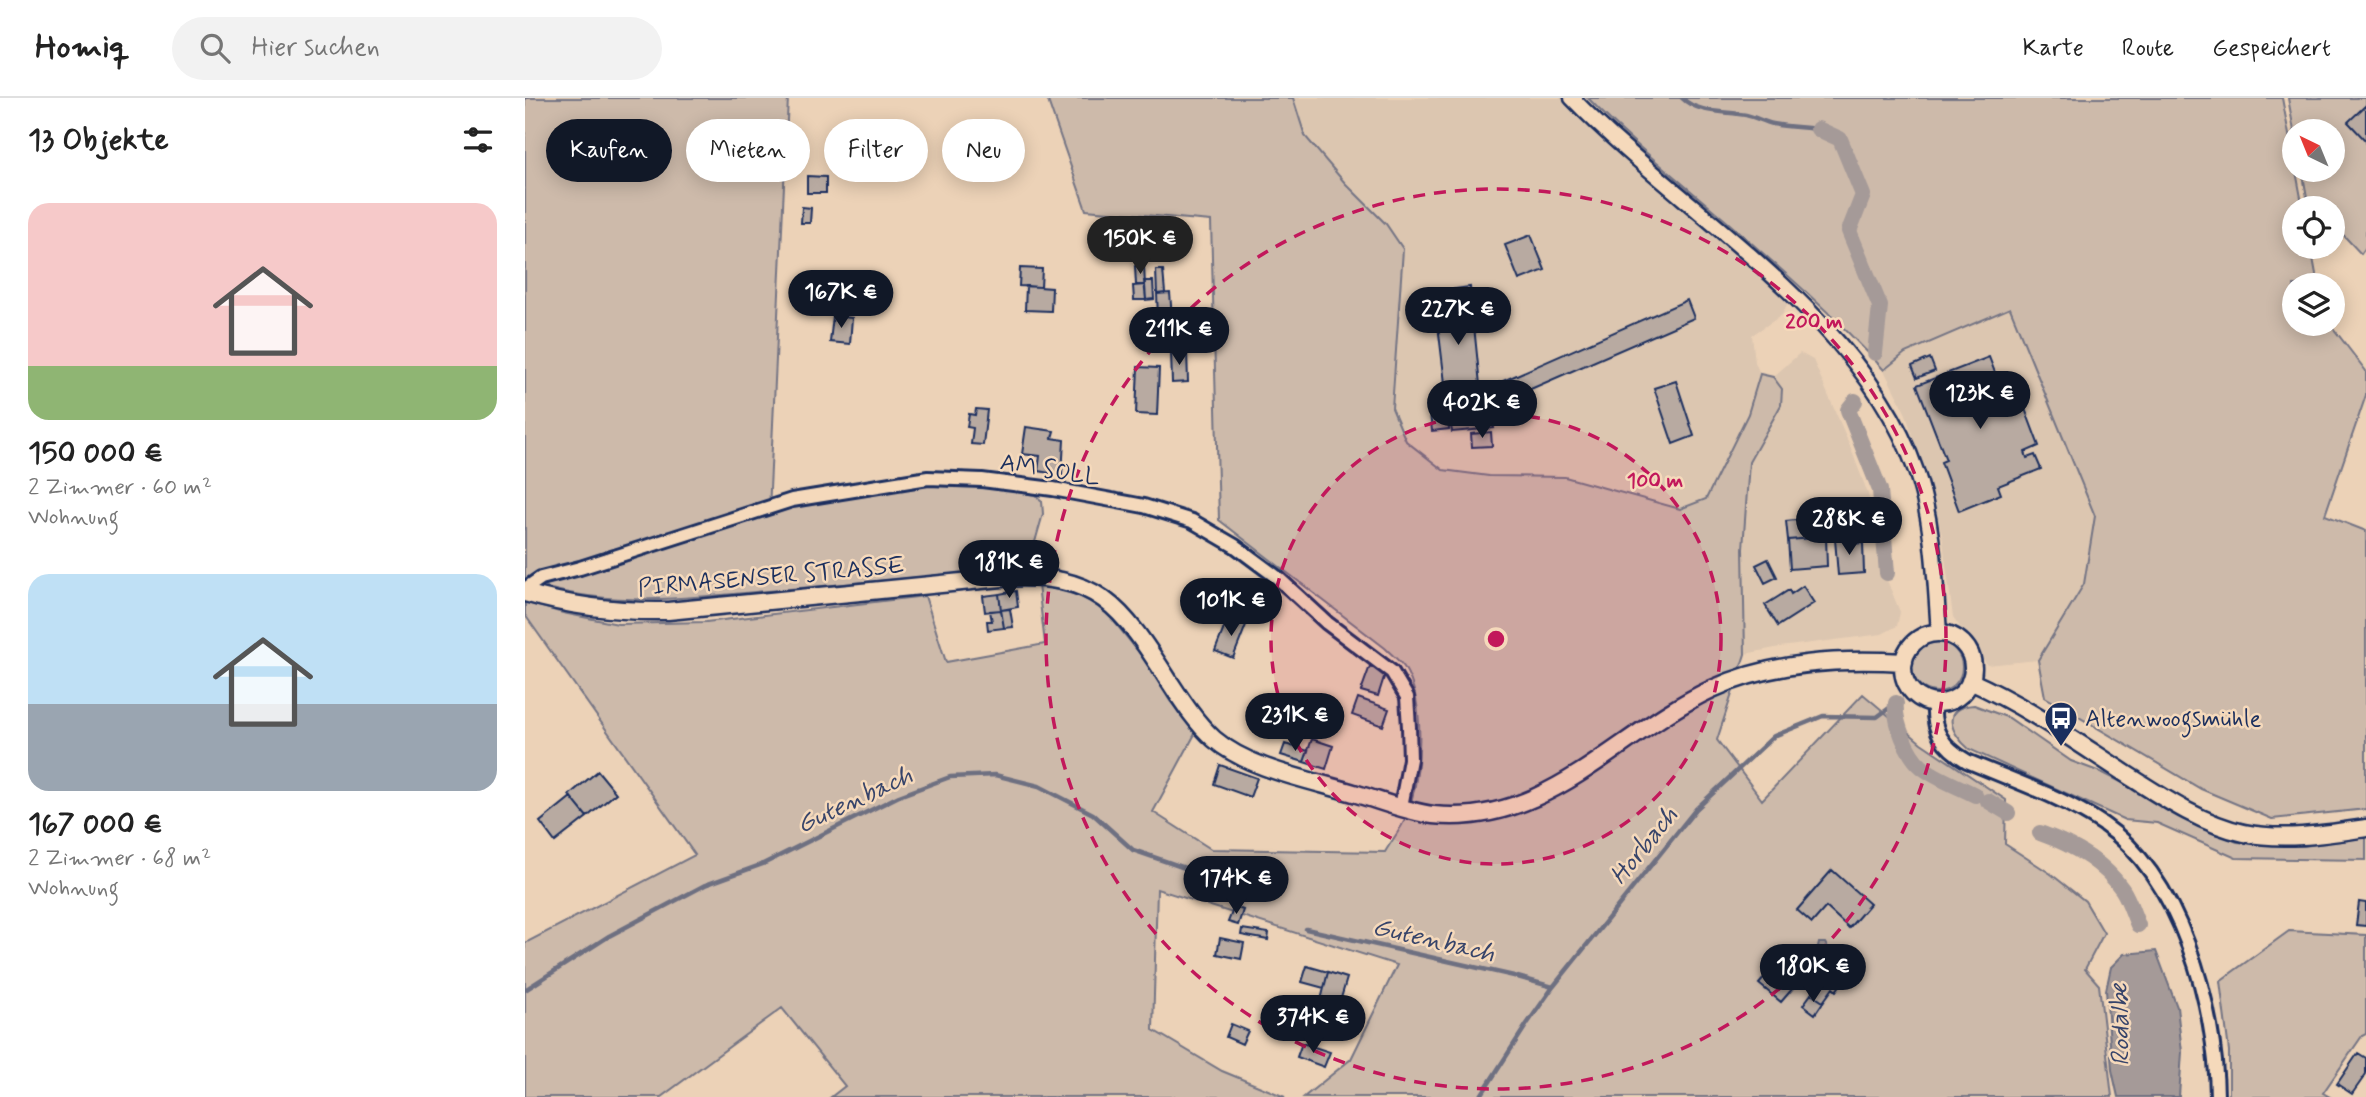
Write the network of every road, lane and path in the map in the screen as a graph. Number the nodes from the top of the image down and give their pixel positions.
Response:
1 (1572, 98) edge
2 (525, 591) edge
3 (1939, 633) junction
4 (1904, 662) junction
5 (1971, 681) junction
6 (1934, 703) junction
7 (1401, 807) junction
8 (2366, 828) edge
9 (2217, 1097) edge

1 - 3 street
2 - 7 main road, PIRMASENSER STRASSE
2 - 7 street, AM SOLL
3 - 4 main road
3 - 5 main road
4 - 6 main road
4 - 7 main road, PIRMASENSER STRASSE
5 - 6 main road
5 - 8 main road
6 - 9 street

